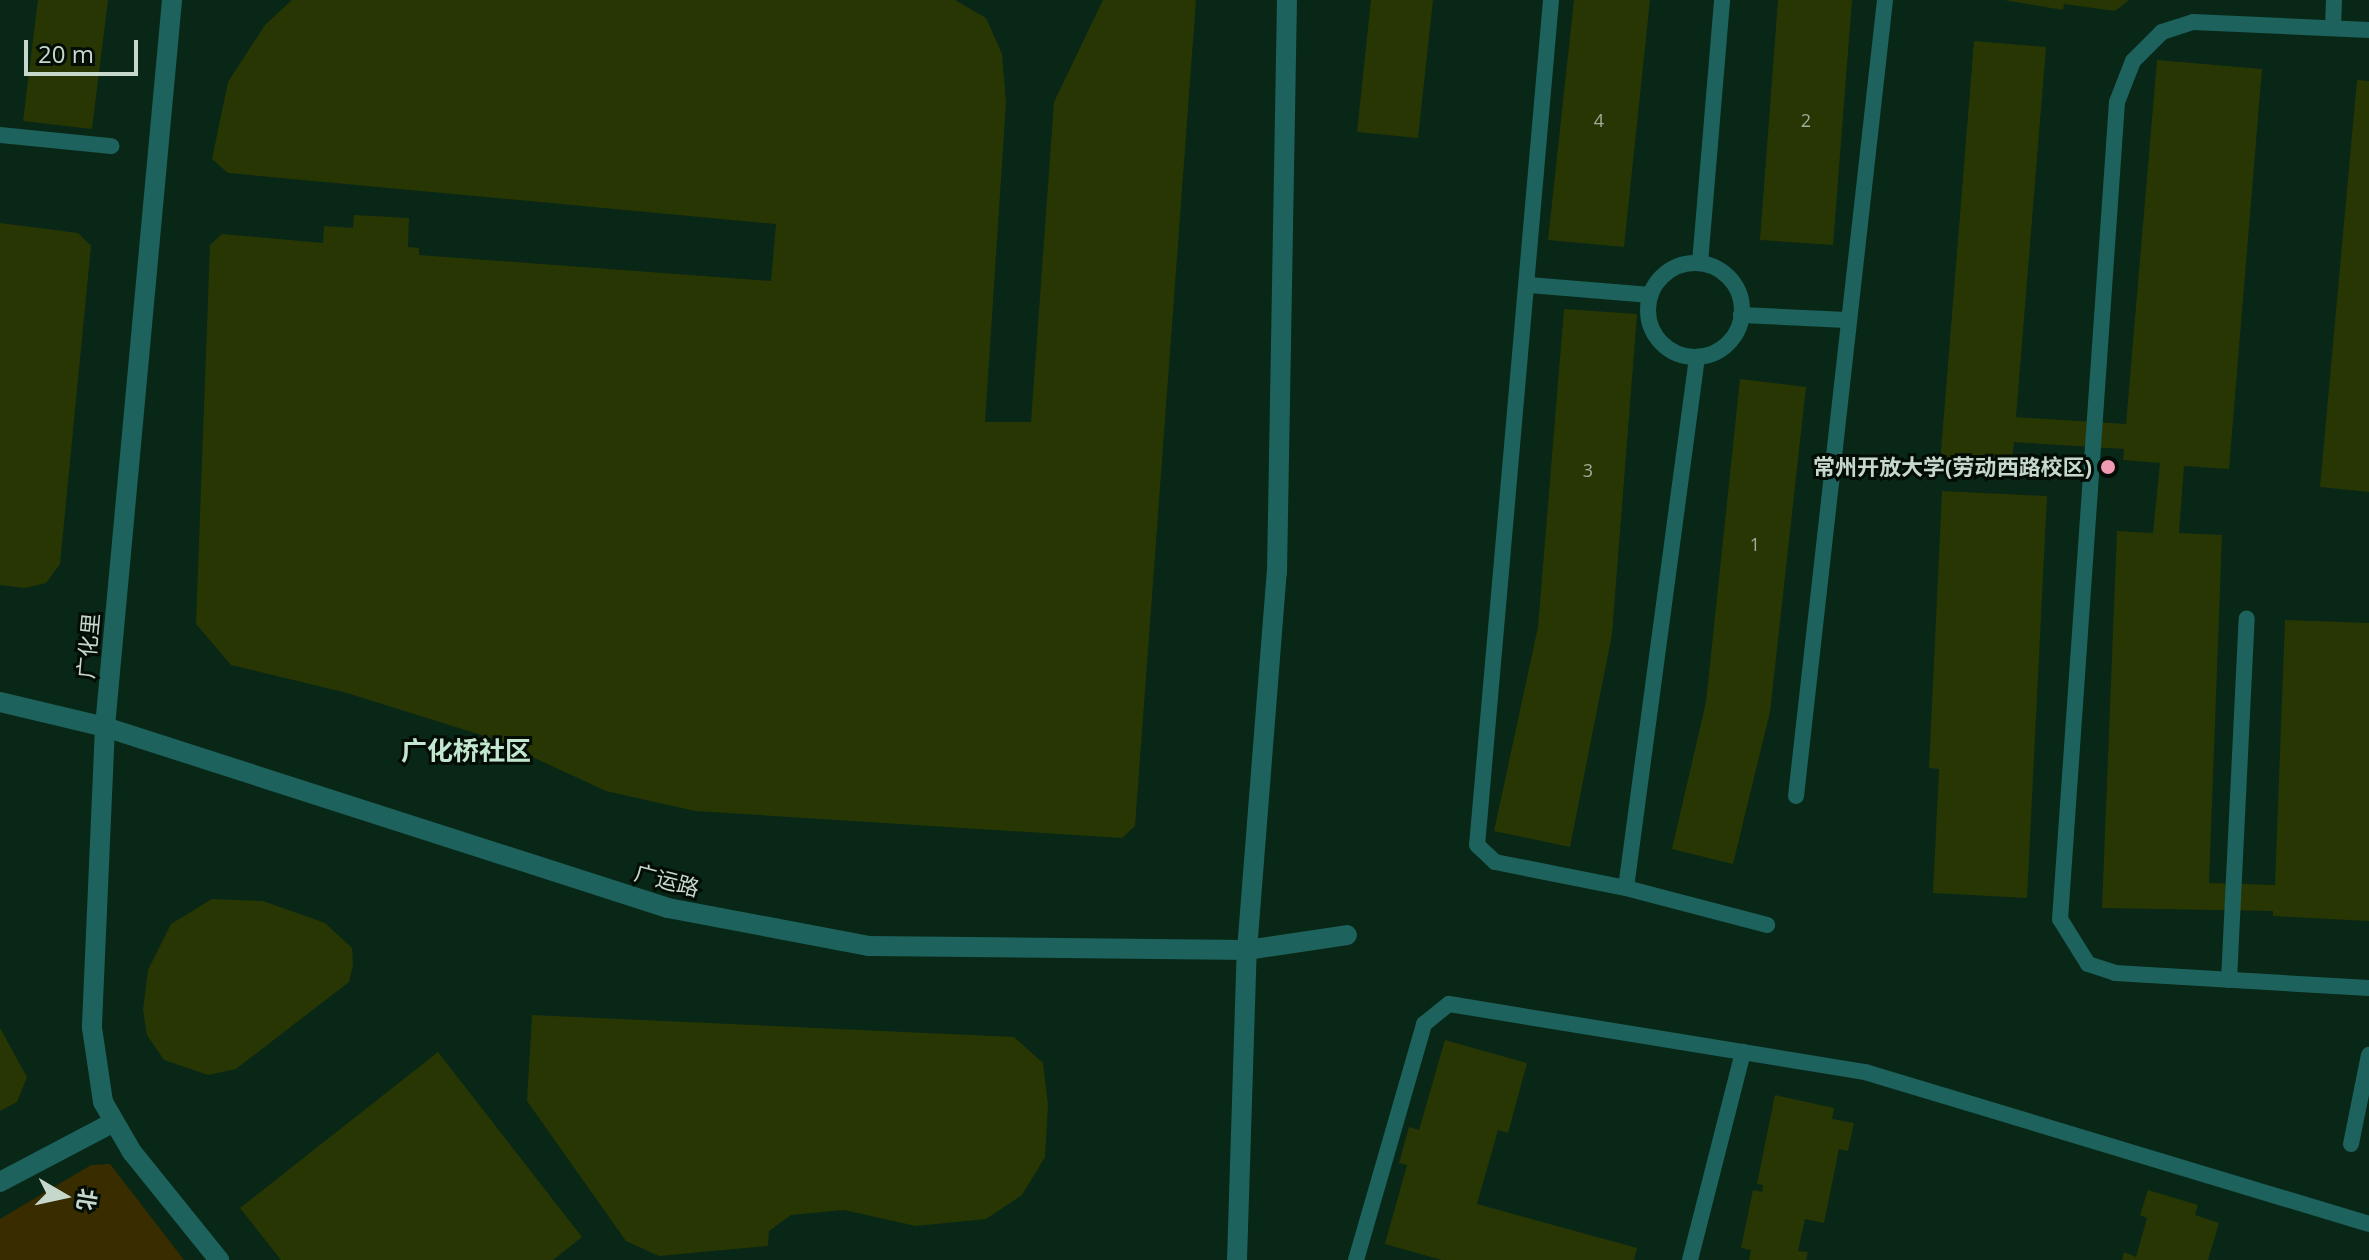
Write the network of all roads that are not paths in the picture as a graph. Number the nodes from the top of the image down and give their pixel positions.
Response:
1 (172, 0) edge
2 (1287, 0) edge
3 (1551, 0) edge
4 (1722, 0) edge
5 (1885, 0) edge
6 (2334, 0) edge
7 (2333, 28) junction
8 (2369, 30) edge
9 (0, 135) edge
10 (111, 146) dead end
11 (1700, 263) junction
12 (1529, 285) junction
13 (1651, 295) junction
14 (1741, 315) junction
15 (1846, 320) junction
16 (1697, 357) junction
17 (2247, 618) dead end
18 (0, 702) edge
19 (105, 727) junction
20 (1796, 796) dead end
21 (1626, 888) junction
22 (1767, 925) dead end
23 (1347, 935) dead end
24 (1247, 950) junction
25 (2229, 980) junction
26 (2369, 988) edge
27 (1743, 1052) junction
28 (2369, 1055) edge
29 (114, 1122) junction
30 (2351, 1144) dead end
31 (0, 1182) edge
32 (2369, 1224) edge
33 (219, 1260) edge
34 (1237, 1260) edge
35 (1356, 1260) edge
36 (1690, 1260) edge

1 - 19 street, 广化里
2 - 24 street
3 - 12 lane
4 - 11 lane
5 - 15 lane
6 - 7 lane
7 - 8 lane
7 - 25 lane
9 - 10 lane
11 - 13 lane
11 - 14 lane
12 - 13 lane
12 - 21 lane
13 - 16 lane
14 - 15 lane
14 - 16 lane
15 - 20 lane
16 - 21 lane
17 - 25 lane
18 - 19 street, 广运路
19 - 24 street, 广运路
19 - 29 street, 广化里
21 - 22 lane
23 - 24 street, 广运路
24 - 34 street
25 - 26 lane
27 - 32 lane
27 - 35 lane
27 - 36 lane
28 - 30 lane
29 - 31 street
29 - 33 street, 广化里

